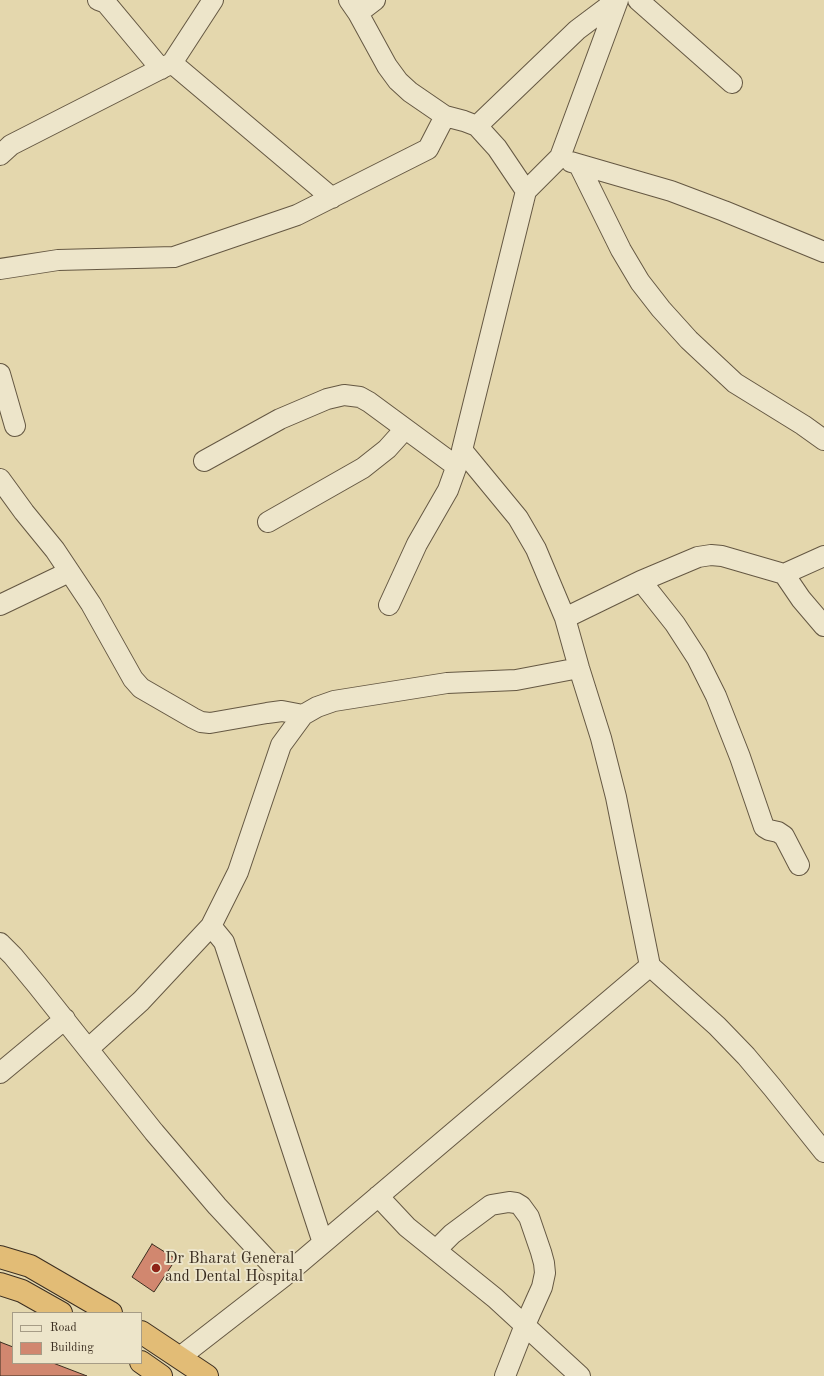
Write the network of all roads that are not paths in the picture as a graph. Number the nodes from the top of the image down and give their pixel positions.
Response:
1 (98, 0) edge
2 (213, 0) edge
3 (375, 0) edge
4 (617, 0) edge
5 (638, 0) edge
6 (353, 7) edge
7 (167, 66) junction
8 (732, 83) dead end
9 (445, 116) junction
10 (477, 126) junction
11 (0, 155) edge
12 (560, 157) junction
13 (579, 165) junction
14 (526, 192) junction
15 (332, 198) junction
16 (824, 252) edge
17 (0, 269) edge
18 (0, 374) edge
19 (15, 426) dead end
20 (405, 429) junction
21 (824, 440) edge
22 (459, 458) junction
23 (204, 461) dead end
24 (0, 479) edge
25 (268, 522) dead end
26 (824, 556) edge
27 (69, 572) junction
28 (784, 574) junction
29 (641, 581) junction
30 (0, 605) edge
31 (388, 605) dead end
32 (565, 618) junction
33 (824, 626) edge
34 (578, 668) junction
35 (303, 715) junction
36 (799, 865) dead end
37 (211, 926) junction
38 (0, 943) edge
39 (650, 966) junction
40 (65, 1019) junction
41 (88, 1049) junction
42 (0, 1073) edge
43 (824, 1152) edge
44 (378, 1196) junction
45 (323, 1242) junction
46 (436, 1250) junction
47 (0, 1257) edge
48 (283, 1277) junction
49 (0, 1284) edge
50 (59, 1312) edge
51 (109, 1312) edge
52 (525, 1325) junction
53 (142, 1333) edge
54 (180, 1358) junction
55 (142, 1363) edge
56 (161, 1376) edge
57 (207, 1376) edge
58 (505, 1376) edge
59 (580, 1376) edge

1 - 7 street
2 - 7 street
3 - 6 street
4 - 10 street
4 - 12 street
5 - 8 street
6 - 9 street
7 - 11 street
7 - 15 street
9 - 10 street
9 - 15 street
10 - 14 street
12 - 13 street
12 - 14 street
13 - 16 street
13 - 21 street
14 - 22 street
15 - 17 street
18 - 19 street
20 - 22 street
20 - 23 street
20 - 25 street
22 - 31 street
22 - 32 street
24 - 27 street
26 - 28 street
27 - 30 street
27 - 35 street
28 - 29 street
28 - 33 street
29 - 32 street
29 - 36 street
32 - 34 street
34 - 35 street
34 - 39 street
35 - 37 street
37 - 41 street
37 - 45 street
38 - 40 street
39 - 43 street
39 - 44 street
40 - 41 street
40 - 42 street
41 - 48 street
44 - 45 street
44 - 46 street
45 - 48 street
46 - 52 street
46 - 52 street
47 - 51 highway
48 - 54 street
49 - 50 highway
52 - 58 street
52 - 59 street
53 - 54 highway
54 - 57 highway
55 - 56 highway

